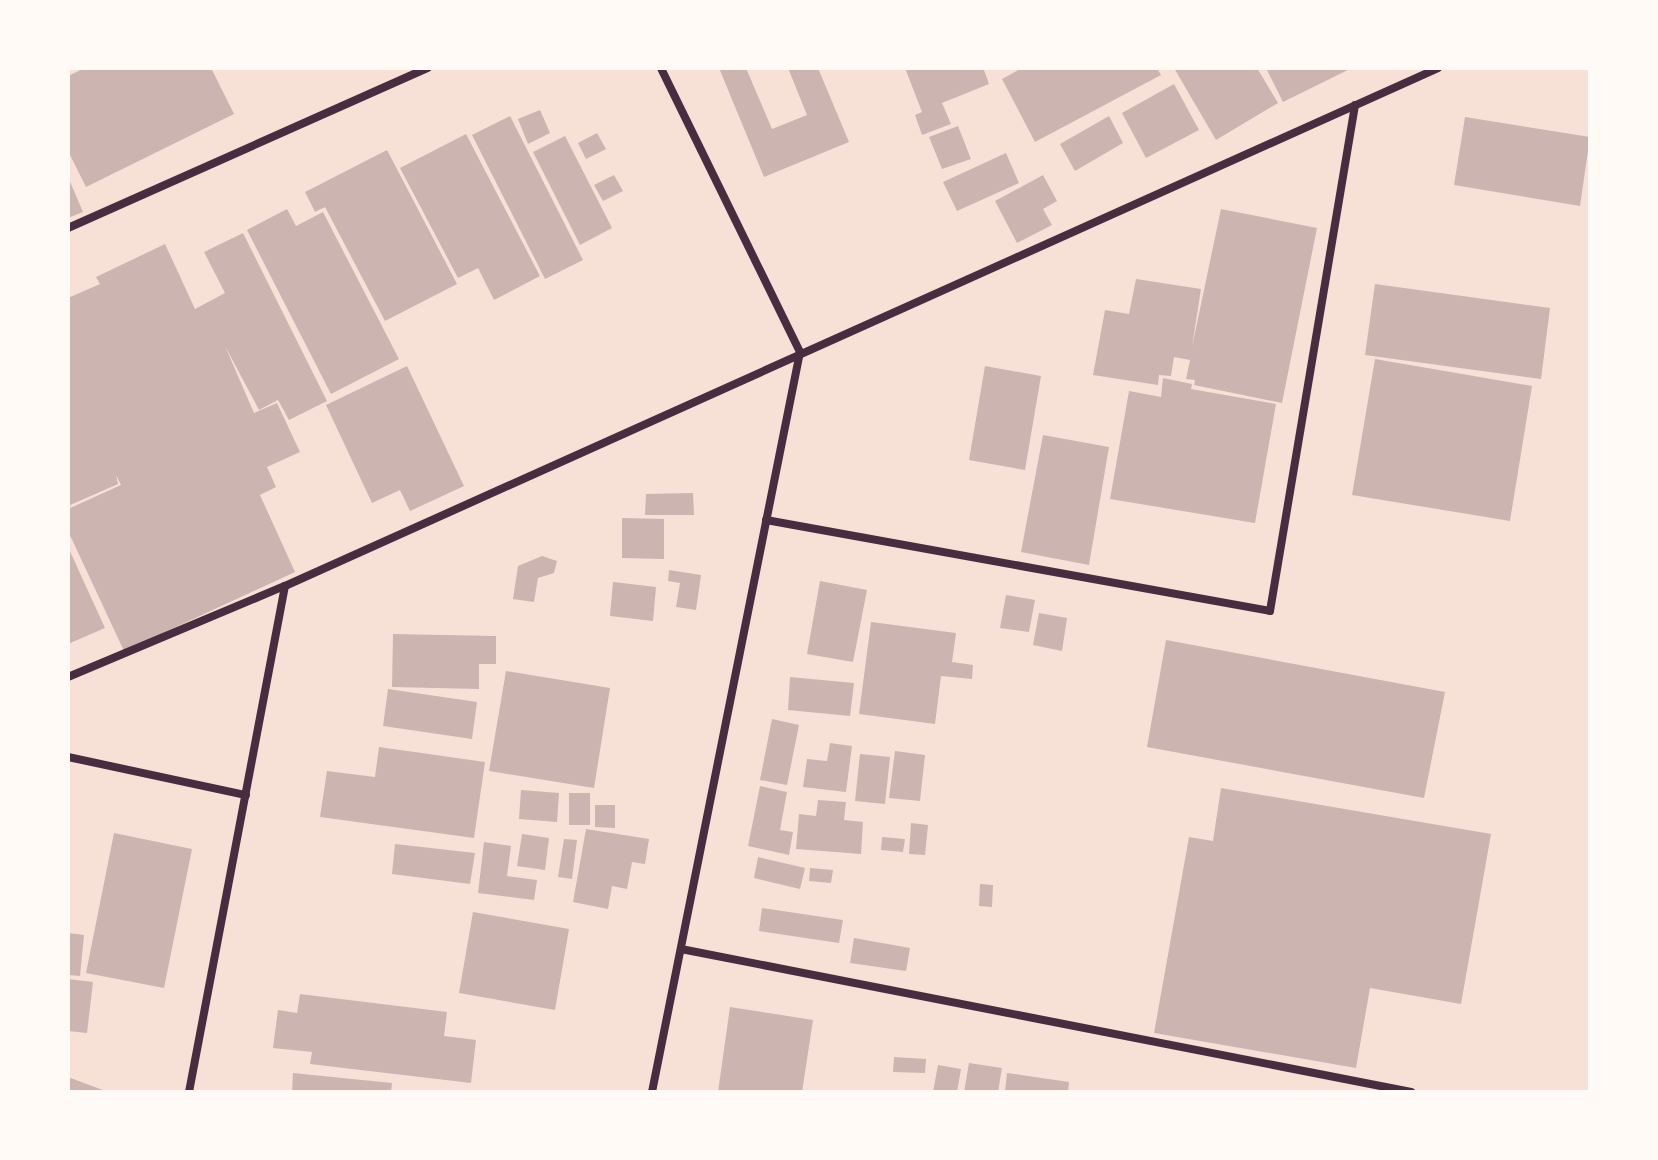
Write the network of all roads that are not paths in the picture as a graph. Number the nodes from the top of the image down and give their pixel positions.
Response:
1 (428, 68) edge
2 (661, 68) edge
3 (1438, 68) edge
4 (1355, 105) junction
5 (68, 228) edge
6 (800, 352) junction
7 (766, 520) junction
8 (285, 586) junction
9 (68, 677) edge
10 (68, 757) edge
11 (246, 795) junction
12 (681, 949) junction
13 (1411, 1090) edge
14 (189, 1092) edge
15 (652, 1092) edge

1 - 5 street
2 - 6 street
3 - 4 street
4 - 6 street
4 - 7 street
6 - 7 street
6 - 8 street
7 - 12 street
8 - 9 street
8 - 11 street
10 - 11 street
11 - 14 street
12 - 13 street
12 - 15 street

